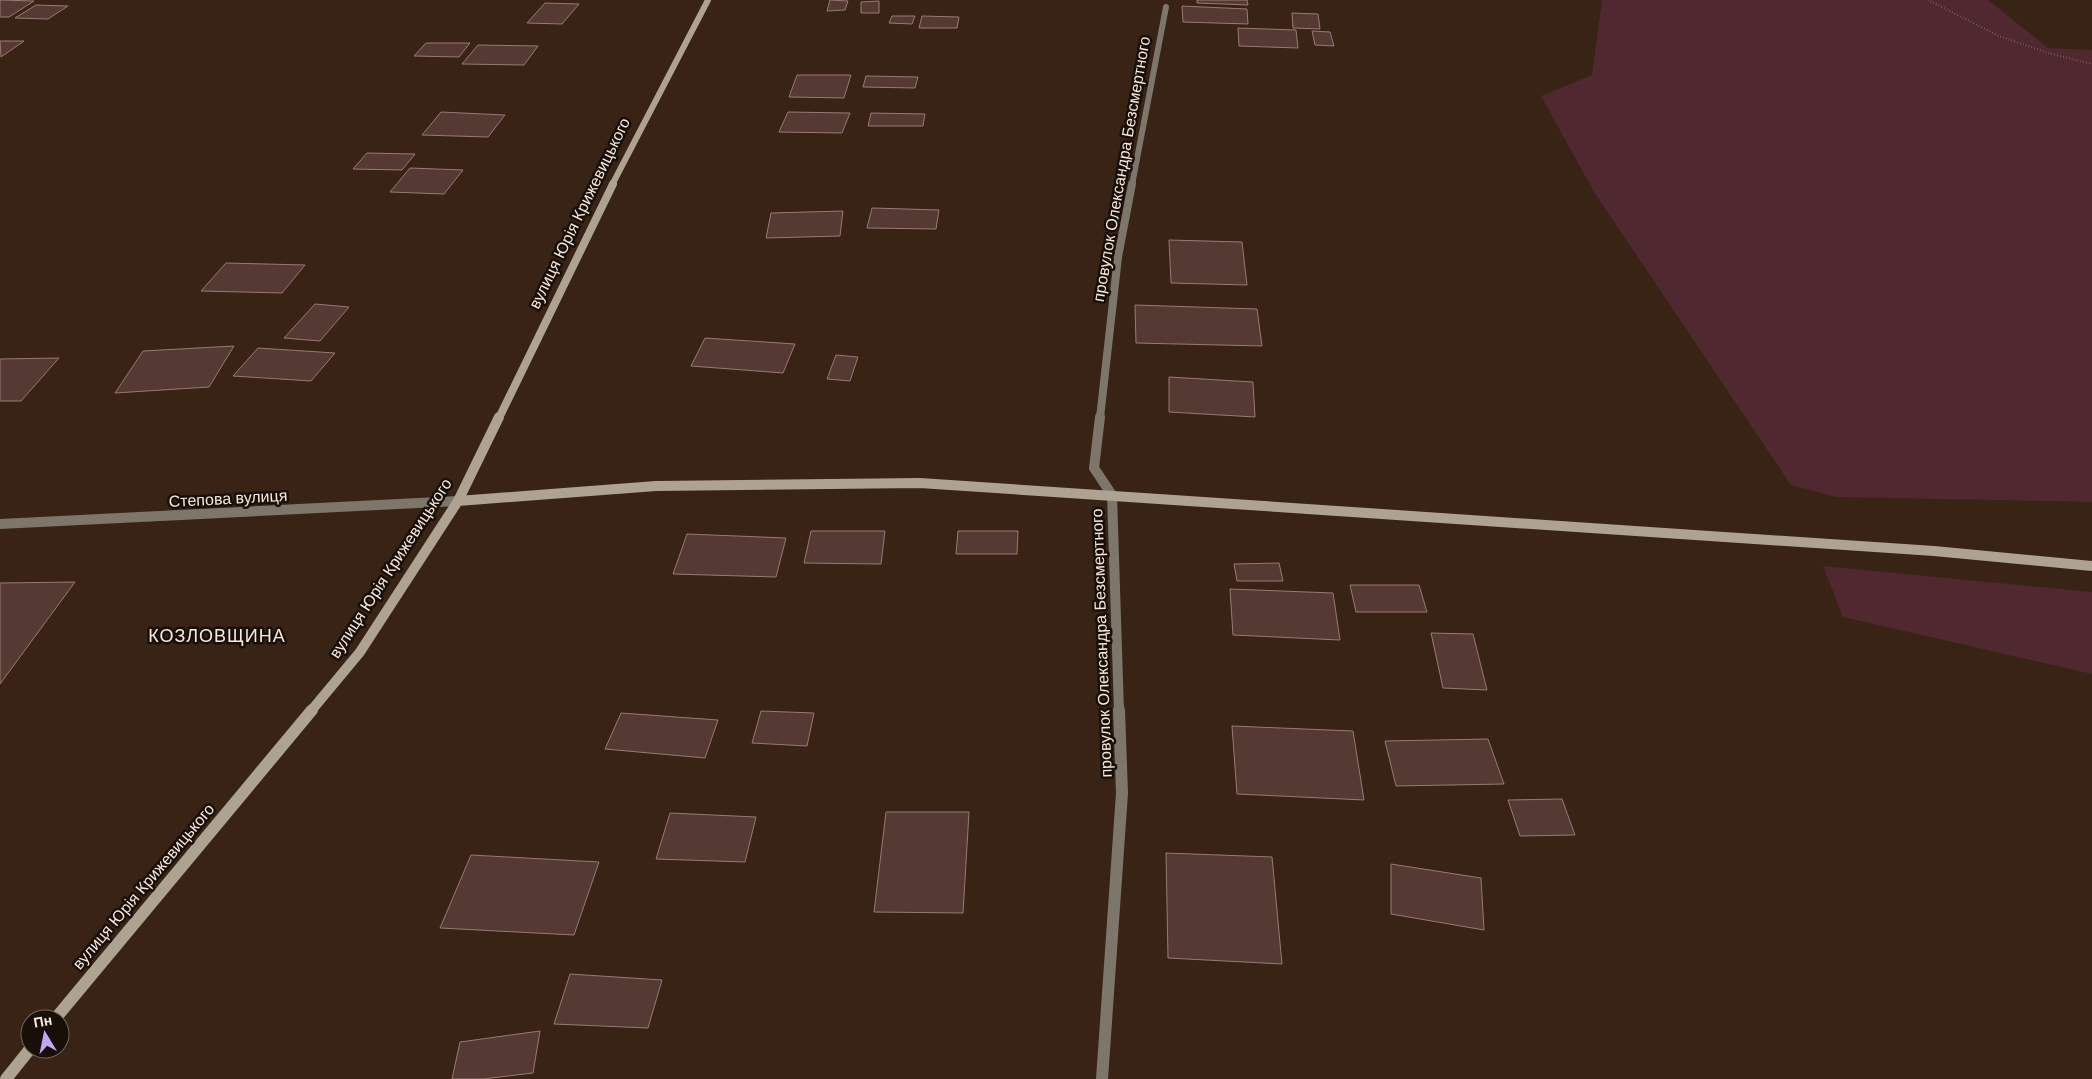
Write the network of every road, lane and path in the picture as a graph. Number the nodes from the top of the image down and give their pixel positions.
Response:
1 (708, 0) edge
2 (1928, 0) edge
3 (1166, 7) dead end
4 (2092, 64) edge
5 (1112, 495) junction
6 (458, 501) junction
7 (0, 524) edge
8 (2092, 566) edge
9 (63, 1009) edge
10 (22, 1059) edge
11 (6, 1079) edge
12 (1102, 1079) edge

1 - 6 street, вулиця Юрія Крижевицького
2 - 4 path
3 - 5 street, провулок Олександра Безсмертного
5 - 6 street
5 - 8 street
5 - 12 street, провулок Олександра Безсмертного
6 - 7 street, Степова вулиця
6 - 9 street, вулиця Юрія Крижевицького
10 - 11 street

